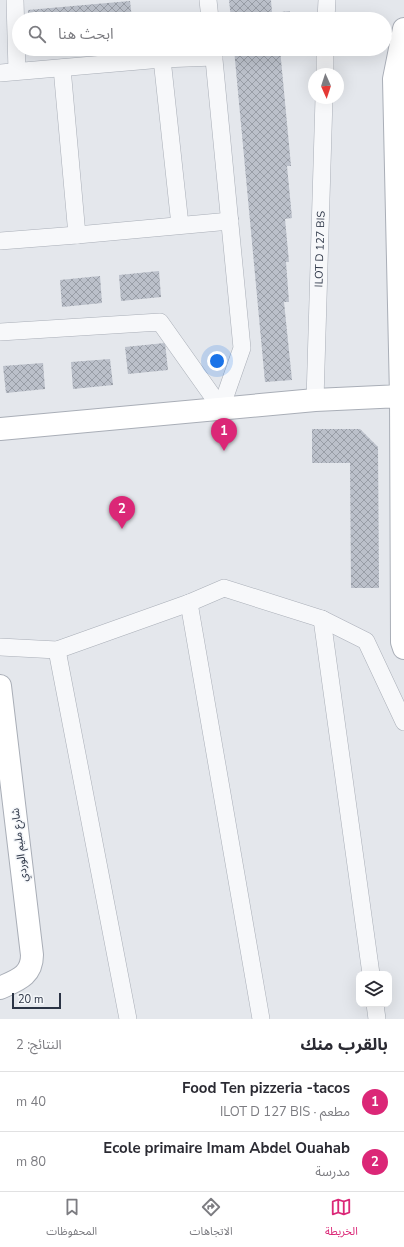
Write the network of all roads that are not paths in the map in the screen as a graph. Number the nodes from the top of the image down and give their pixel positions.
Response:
1 (15, 0) edge
2 (208, 0) edge
3 (327, 0) edge
4 (14, 12) edge
5 (209, 12) edge
6 (326, 12) edge
7 (404, 29) edge
8 (12, 31) edge
9 (188, 56) edge
10 (213, 56) edge
11 (325, 56) edge
12 (162, 59) junction
13 (62, 68) junction
14 (325, 68) edge
15 (8, 72) edge
16 (324, 104) edge
17 (230, 221) junction
18 (180, 225) junction
19 (77, 235) junction
20 (0, 241) edge
21 (0, 332) edge
22 (400, 396) junction
23 (315, 400) junction
24 (221, 408) junction
25 (0, 429) edge
26 (189, 603) junction
27 (322, 619) junction
28 (0, 647) edge
29 (404, 648) edge
30 (57, 650) junction
31 (0, 686) edge
32 (404, 722) edge
33 (371, 971) edge
34 (0, 988) edge
35 (375, 1007) edge
36 (128, 1019) edge
37 (261, 1019) edge
38 (377, 1019) edge

1 - 4 street
2 - 5 street
3 - 6 street
7 - 22 street
8 - 15 street
9 - 12 street
10 - 17 street
11 - 14 street
12 - 13 street
12 - 18 street
13 - 15 street
13 - 19 street
16 - 23 street, ILOT D 127 BIS
17 - 18 street
17 - 24 street
18 - 19 street
19 - 20 street
21 - 24 street
22 - 23 street
22 - 29 street
23 - 24 street
24 - 25 street
26 - 27 street
26 - 30 street
26 - 37 street
27 - 32 street
27 - 33 street
28 - 30 street
30 - 36 street
31 - 34 street, شارع مليم الوردي
35 - 38 street

